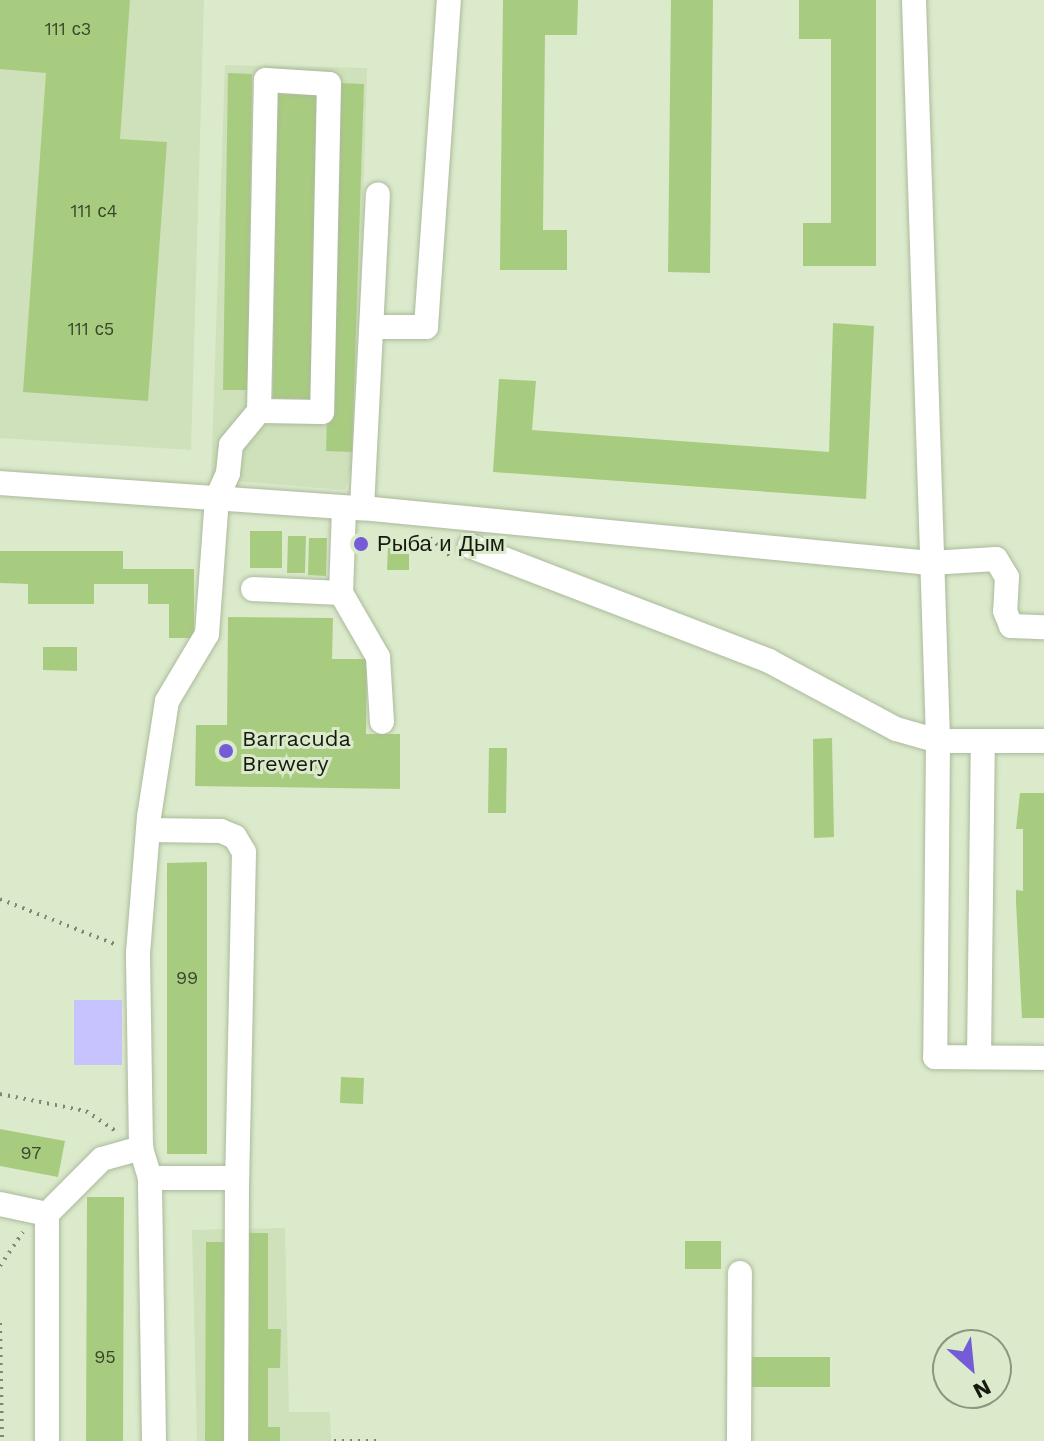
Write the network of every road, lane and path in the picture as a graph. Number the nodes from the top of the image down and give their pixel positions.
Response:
1 (449, 0) edge
2 (914, 0) edge
3 (378, 194) dead end
4 (374, 327) junction
5 (259, 411) junction
6 (0, 483) edge
7 (217, 498) junction
8 (353, 508) junction
9 (470, 546) dead end
10 (930, 563) junction
11 (253, 589) dead end
12 (341, 593) junction
13 (1044, 627) edge
14 (382, 722) dead end
15 (938, 741) junction
16 (983, 741) junction
17 (1044, 741) edge
18 (148, 830) junction
19 (0, 899) edge
20 (138, 953) junction
21 (979, 1057) junction
22 (1044, 1058) edge
23 (0, 1094) edge
24 (141, 1148) junction
25 (150, 1178) junction
26 (237, 1178) junction
27 (0, 1204) edge
28 (47, 1214) junction
29 (0, 1266) edge
30 (740, 1273) dead end
31 (0, 1323) edge
32 (2, 1332) edge
33 (0, 1339) edge
34 (2, 1441) edge
35 (47, 1441) edge
36 (154, 1441) edge
37 (236, 1441) edge
38 (334, 1441) edge
39 (380, 1441) edge
40 (739, 1441) edge

1 - 4 street
2 - 10 street
3 - 4 street
4 - 8 street
5 - 5 street
5 - 7 street
6 - 7 street
7 - 8 street
7 - 18 street
8 - 10 street
8 - 12 street
9 - 15 street
10 - 13 street
10 - 15 street
11 - 12 street
12 - 14 street
15 - 16 street
15 - 21 street
16 - 17 street
16 - 21 street
18 - 20 street
18 - 26 street
19 - 20 path
20 - 24 street
21 - 22 street
23 - 24 path
24 - 25 street
24 - 28 street
25 - 26 street
25 - 36 street
26 - 37 street
27 - 28 street
28 - 29 path
28 - 35 street
30 - 40 street
31 - 32 path
32 - 33 path
32 - 34 path
38 - 39 path

